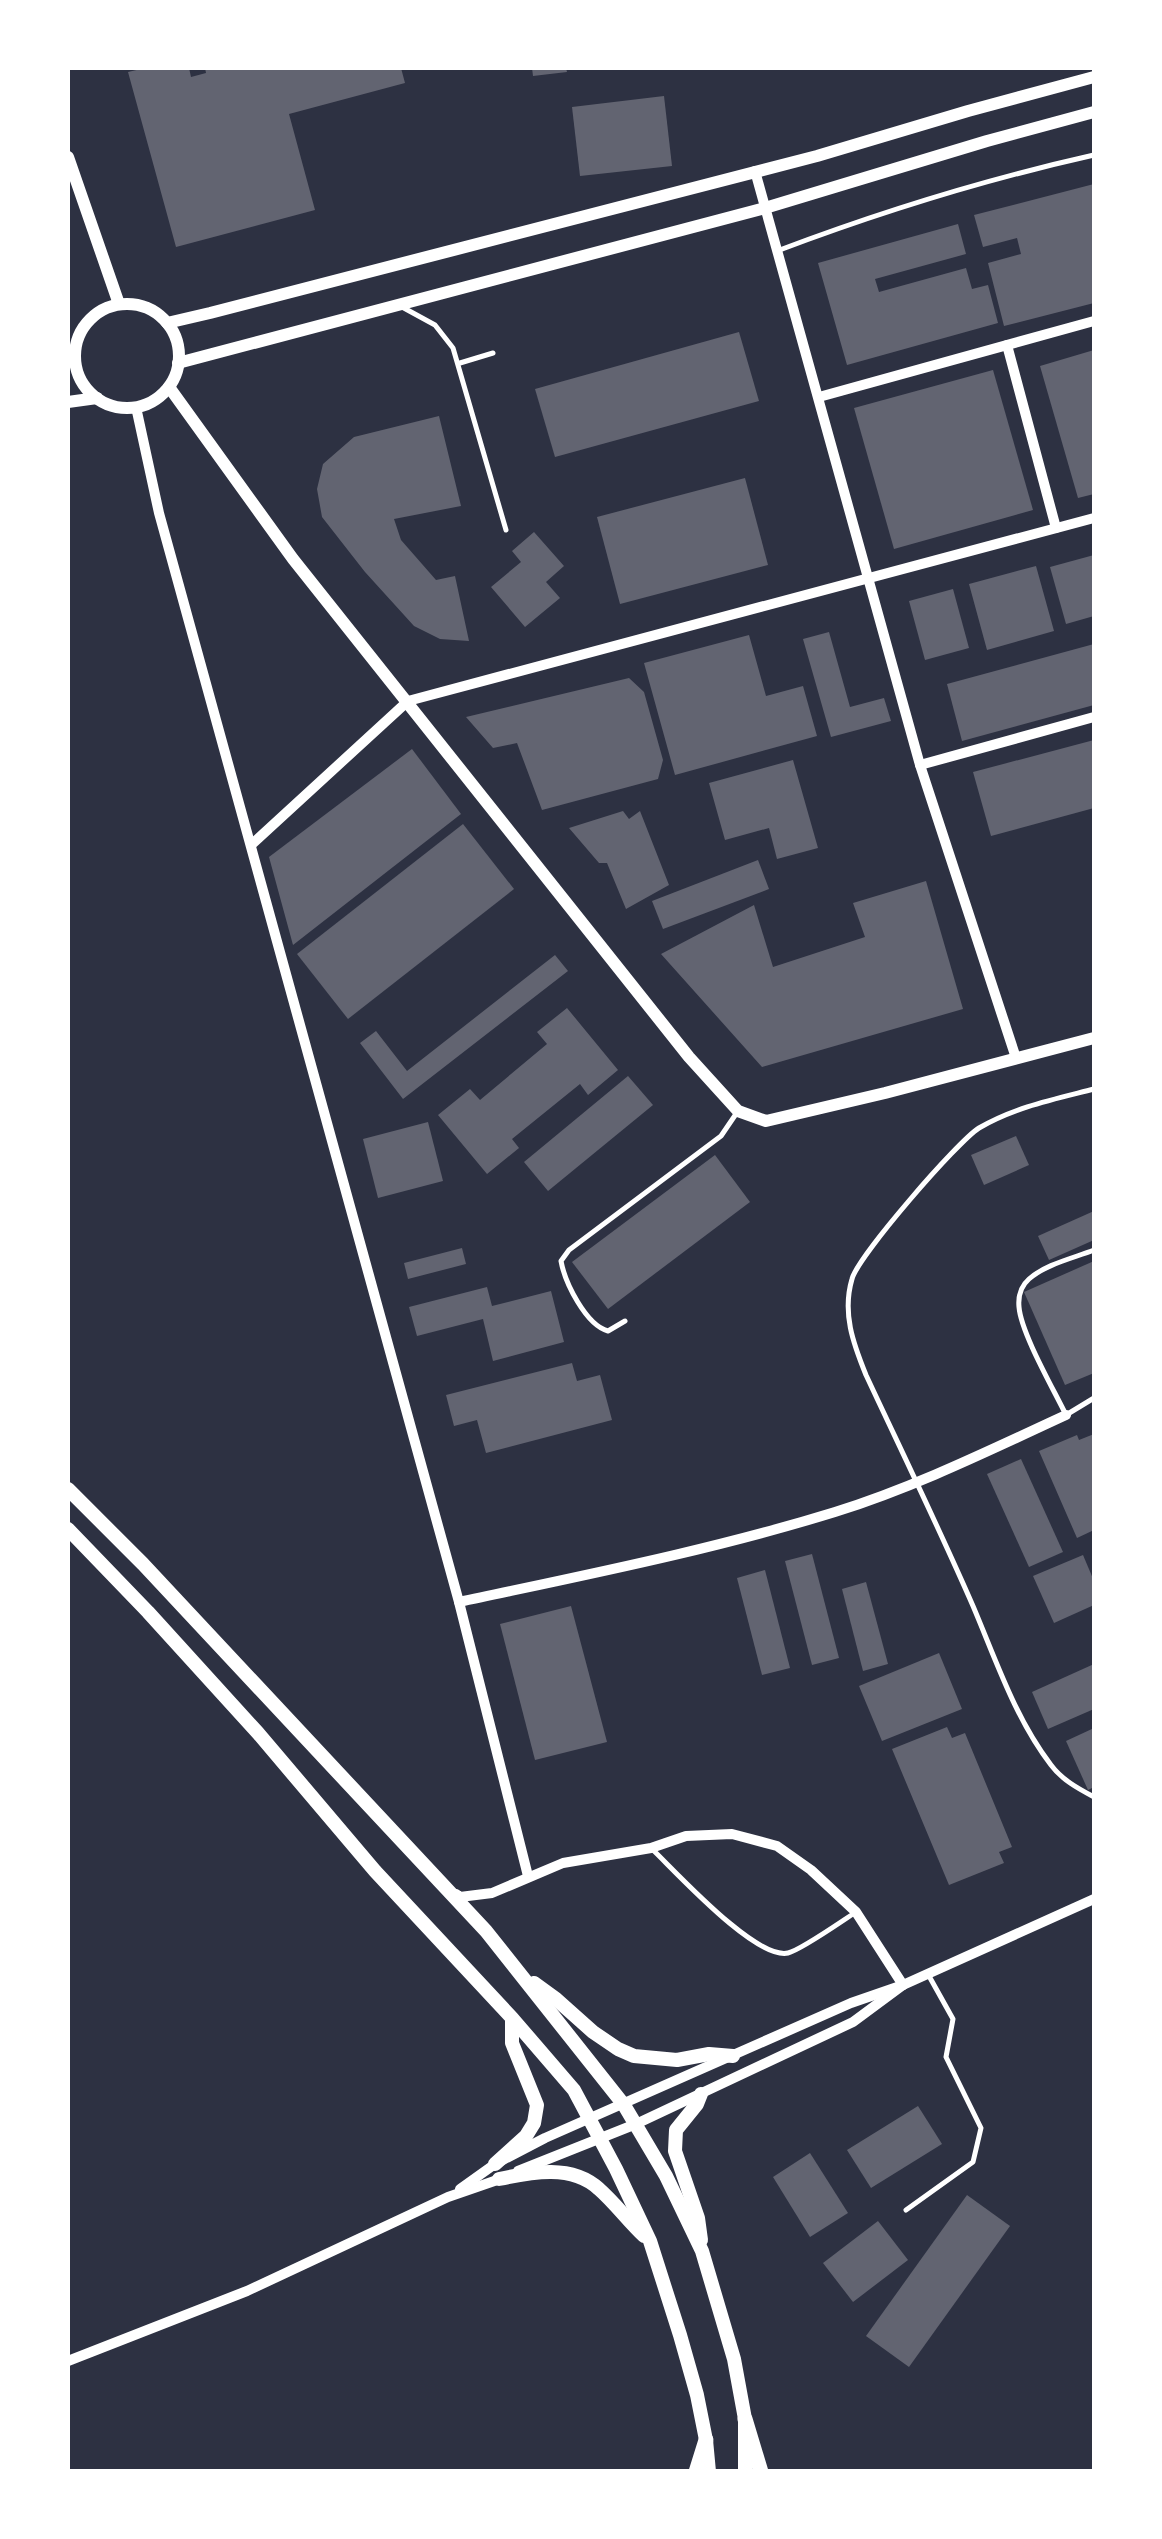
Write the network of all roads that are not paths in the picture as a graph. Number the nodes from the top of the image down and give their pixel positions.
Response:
1 (1094, 77) edge
2 (1094, 112) edge
3 (1094, 155) edge
4 (68, 157) edge
5 (755, 170) junction
6 (765, 208) junction
7 (777, 251) junction
8 (119, 304) junction
9 (400, 305) junction
10 (1094, 321) edge
11 (167, 323) junction
12 (74, 336) edge
13 (1007, 346) junction
14 (493, 353) dead end
15 (178, 363) junction
16 (460, 363) junction
17 (168, 387) junction
18 (820, 397) junction
19 (97, 398) junction
20 (68, 402) edge
21 (136, 407) junction
22 (1094, 518) edge
23 (1056, 528) junction
24 (506, 530) dead end
25 (868, 578) junction
26 (408, 702) junction
27 (1094, 717) edge
28 (920, 765) junction
29 (252, 845) junction
30 (1094, 1038) edge
31 (1016, 1058) junction
32 (1094, 1089) edge
33 (738, 1111) junction
34 (1094, 1250) edge
35 (626, 1321) dead end
36 (1094, 1398) edge
37 (1066, 1416) junction
38 (916, 1483) junction
39 (68, 1489) edge
40 (68, 1529) edge
41 (459, 1602) junction
42 (1094, 1797) edge
43 (651, 1848) junction
44 (432, 1873) junction
45 (528, 1876) junction
46 (1094, 1899) edge
47 (856, 1912) junction
48 (520, 1973) junction
49 (928, 1973) junction
50 (903, 1985) junction
51 (512, 2018) junction
52 (733, 2056) junction
53 (701, 2094) junction
54 (624, 2104) junction
55 (590, 2118) junction
56 (636, 2124) junction
57 (600, 2138) junction
58 (497, 2171) junction
59 (906, 2210) dead end
60 (650, 2242) junction
61 (702, 2251) junction
62 (68, 2361) edge
63 (745, 2420) junction
64 (706, 2440) junction
65 (696, 2472) edge
66 (709, 2472) edge
67 (745, 2472) edge
68 (761, 2472) edge

1 - 5 street
2 - 6 street
3 - 7 lane
4 - 8 street
5 - 6 street
5 - 11 street
6 - 7 street
6 - 9 street
7 - 18 street
8 - 11 street
8 - 12 street
9 - 15 street
9 - 16 lane
10 - 13 street
11 - 15 street
12 - 19 street
13 - 18 street
13 - 23 street
14 - 16 lane
15 - 17 street
16 - 24 lane
17 - 21 street
17 - 26 street
18 - 25 street
19 - 20 street
19 - 21 street
21 - 29 street
22 - 23 street
23 - 25 street
25 - 26 street
25 - 28 street
26 - 29 street
26 - 33 street
27 - 28 street
28 - 31 street
29 - 41 street
30 - 31 street
31 - 33 street
32 - 38 lane
33 - 35 lane
34 - 37 lane
36 - 37 lane
37 - 38 street
38 - 41 street
38 - 42 lane
39 - 44 main road
40 - 51 main road
41 - 45 street
43 - 45 street
43 - 47 street
43 - 47 lane
44 - 45 street
44 - 48 main road
46 - 49 street
47 - 50 street
48 - 52 main road
48 - 54 main road
49 - 50 street
49 - 59 lane
50 - 52 street
50 - 53 street
51 - 55 main road
51 - 58 main road
52 - 54 street
53 - 56 street
53 - 61 main road
54 - 55 street
54 - 56 main road
55 - 57 main road
55 - 58 street
56 - 57 street
56 - 61 main road
57 - 58 street
57 - 60 main road
58 - 60 main road
58 - 62 street
60 - 64 main road
61 - 63 main road
63 - 67 main road
63 - 68 highway
64 - 65 highway
64 - 66 main road

